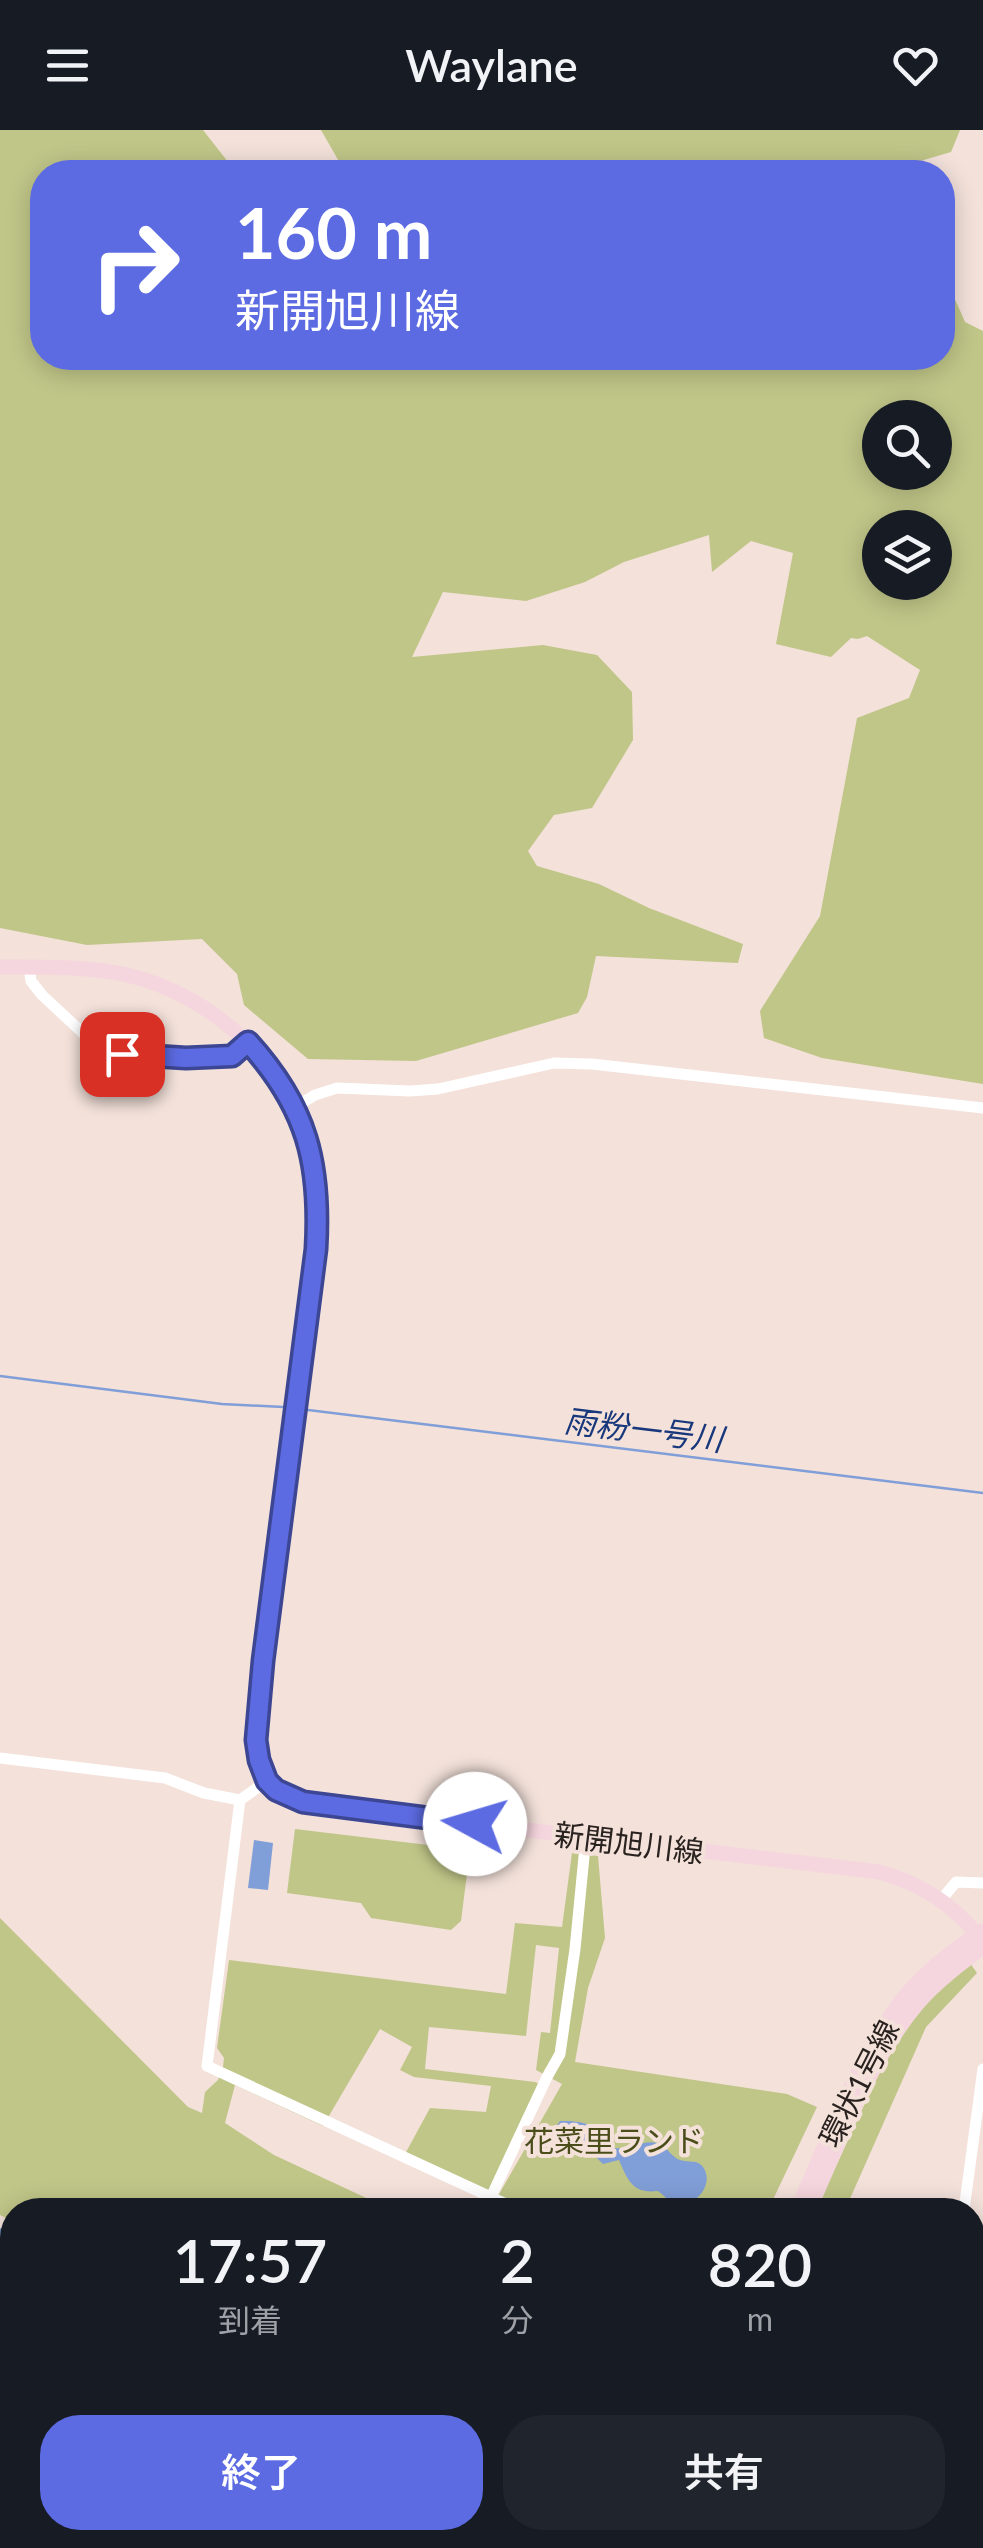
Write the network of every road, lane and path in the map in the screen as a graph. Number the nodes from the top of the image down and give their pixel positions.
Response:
1 (0, 966) edge
2 (29, 967) junction
3 (248, 1042) junction
4 (296, 1107) junction
5 (983, 1108) edge
6 (0, 1758) edge
7 (267, 1781) junction
8 (240, 1800) junction
9 (586, 1836) junction
10 (983, 1883) edge
11 (941, 1900) junction
12 (982, 1939) edge
13 (983, 2069) edge
14 (491, 2197) joint
15 (802, 2198) edge
16 (815, 2198) edge
17 (966, 2198) edge

1 - 2 main road
2 - 3 main road
2 - 3 street
3 - 4 main road
4 - 5 street
4 - 7 main road
6 - 8 street
7 - 8 street
7 - 9 main road, 新開旭川線
8 - 14 street
9 - 11 main road, 新開旭川線
9 - 14 street
10 - 11 street
11 - 12 main road, 新開旭川線
12 - 15 main road, 環状1号線
12 - 16 main road, 環状1号線
13 - 17 street

